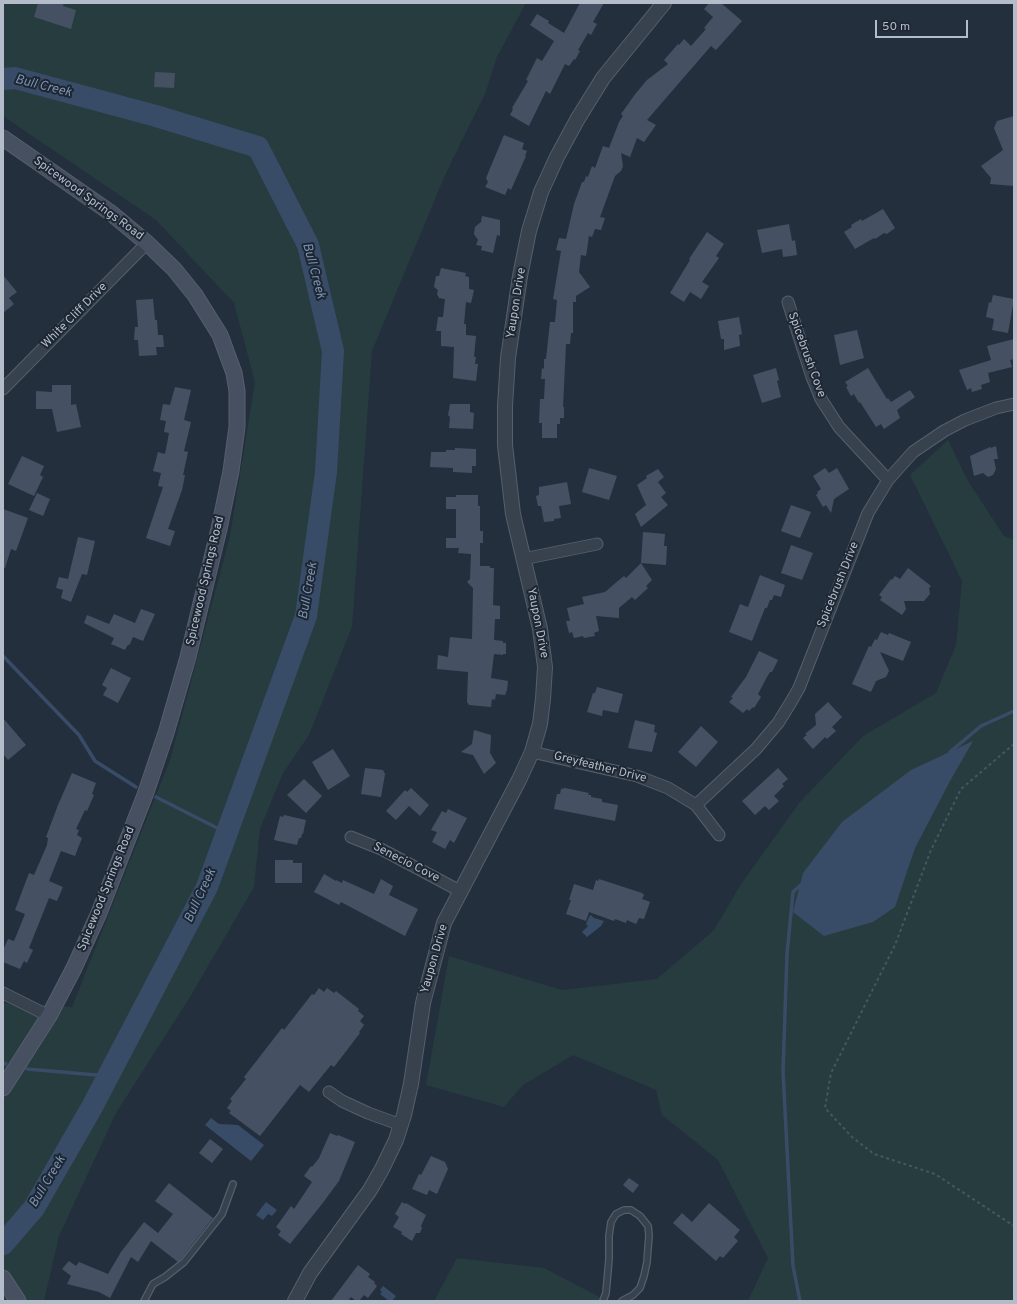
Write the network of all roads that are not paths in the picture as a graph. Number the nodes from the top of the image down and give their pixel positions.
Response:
1 (664, 3) edge
2 (3, 138) edge
3 (147, 242) junction
4 (788, 302) dead end
5 (3, 389) edge
6 (1014, 404) edge
7 (888, 480) junction
8 (597, 544) dead end
9 (523, 558) junction
10 (532, 752) junction
11 (696, 806) junction
12 (719, 835) dead end
13 (351, 837) dead end
14 (460, 891) junction
15 (3, 994) edge
16 (49, 1016) junction
17 (3, 1088) edge
18 (329, 1092) dead end
19 (402, 1124) junction
20 (233, 1184) dead end
21 (3, 1278) edge
22 (18, 1301) edge
23 (144, 1301) edge
24 (295, 1301) edge
25 (603, 1301) edge
26 (622, 1301) edge

1 - 9 street, Yaupon Drive
2 - 3 main road, Spicewood Springs Road
3 - 5 street, White Cliff Drive
3 - 16 main road, Spicewood Springs Road
4 - 7 street, Spicebrush Cove
6 - 7 street, Spicebrush Drive
7 - 11 street, Spicebrush Drive
8 - 9 street
9 - 10 street, Yaupon Drive
10 - 11 street, Greyfeather Drive
10 - 14 street, Yaupon Drive
11 - 12 street, Greyfeather Drive
13 - 14 street, Senecio Cove
14 - 19 street, Yaupon Drive
15 - 16 street
16 - 17 main road, Spicewood Springs Road
18 - 19 street
19 - 24 street, Yaupon Drive
20 - 23 lane
21 - 22 main road
25 - 26 lane

